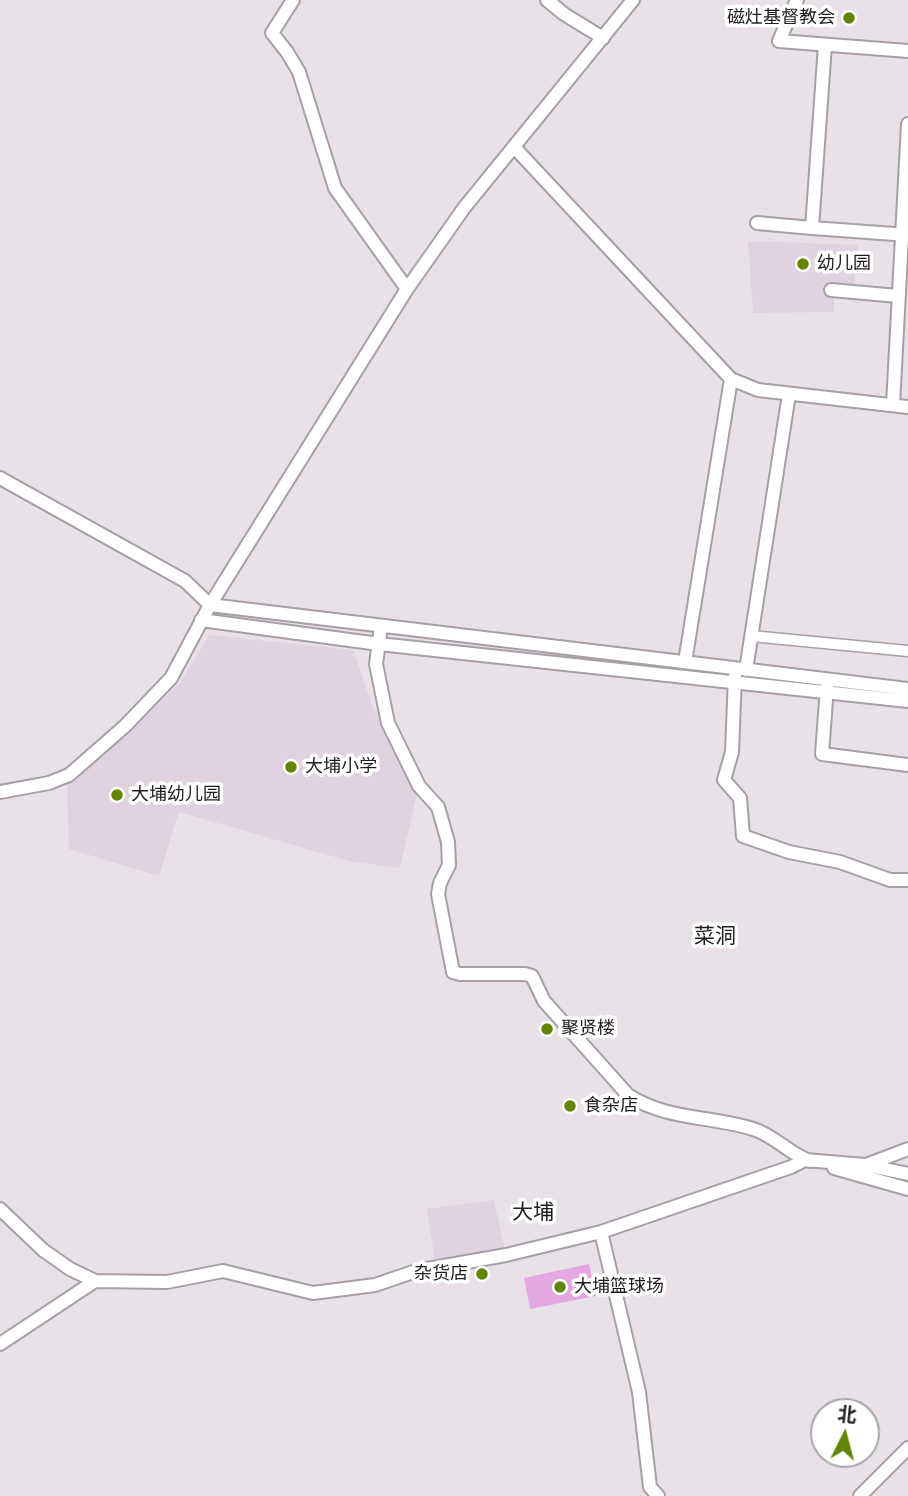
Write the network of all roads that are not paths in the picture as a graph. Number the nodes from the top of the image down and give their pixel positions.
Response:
1 (293, 0) edge
2 (547, 0) edge
3 (633, 0) edge
4 (797, 0) edge
5 (603, 38) junction
6 (824, 45) junction
7 (908, 51) edge
8 (908, 124) edge
9 (908, 139) edge
10 (514, 147) junction
11 (757, 223) dead end
12 (812, 228) junction
13 (904, 235) edge
14 (407, 289) junction
15 (831, 290) dead end
16 (898, 296) junction
17 (731, 379) junction
18 (789, 394) junction
19 (894, 405) junction
20 (908, 407) edge
21 (0, 478) edge
22 (210, 605) junction
23 (201, 620) junction
24 (381, 626) junction
25 (751, 636) junction
26 (379, 644) junction
27 (908, 651) edge
28 (685, 662) junction
29 (739, 673) junction
30 (827, 686) junction
31 (908, 689) edge
32 (908, 701) edge
33 (908, 765) edge
34 (0, 792) edge
35 (908, 880) edge
36 (908, 1149) edge
37 (805, 1160) junction
38 (864, 1171) junction
39 (908, 1174) edge
40 (908, 1189) edge
41 (0, 1209) edge
42 (601, 1232) junction
43 (96, 1281) junction
44 (0, 1344) edge
45 (908, 1448) edge
46 (658, 1496) edge
47 (860, 1496) edge

1 - 14 street
2 - 5 street
3 - 5 street
4 - 6 street
5 - 10 street
6 - 7 street
6 - 12 street
8 - 9 street
9 - 13 street
10 - 14 street
10 - 17 street
11 - 12 street
12 - 13 street
13 - 16 street
14 - 22 street
15 - 16 street
16 - 19 street
17 - 18 street
17 - 28 street
18 - 19 street
18 - 25 street
19 - 20 street
21 - 22 street
22 - 23 street
22 - 24 street
23 - 26 street
23 - 34 street
24 - 26 street
24 - 28 street
25 - 27 street
25 - 29 street
26 - 29 street
26 - 37 street
28 - 29 street
29 - 30 street
29 - 35 street
30 - 31 street
30 - 32 street
30 - 33 street
36 - 38 street
37 - 38 street
37 - 42 street
38 - 39 street
38 - 40 street
41 - 43 street
42 - 43 street
42 - 46 street
43 - 44 street
45 - 47 street

